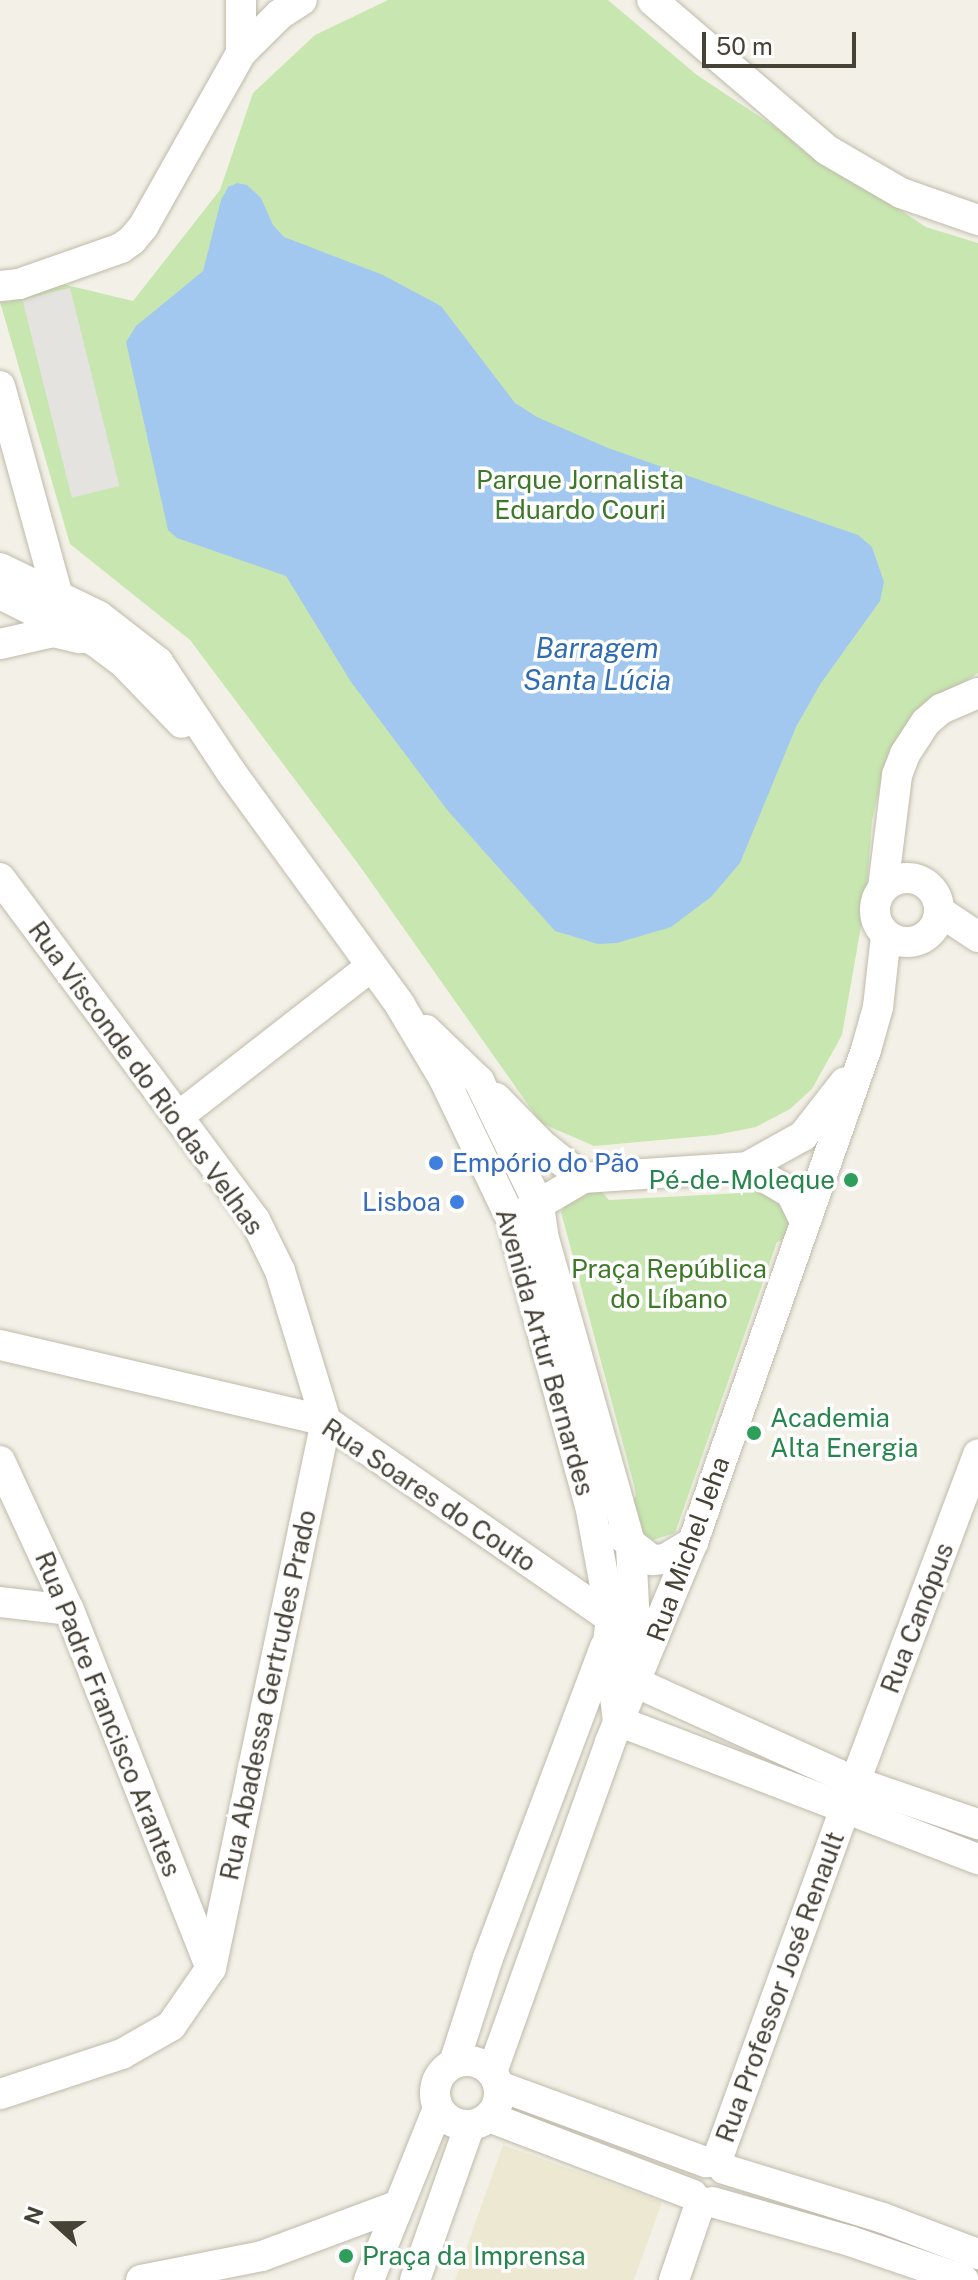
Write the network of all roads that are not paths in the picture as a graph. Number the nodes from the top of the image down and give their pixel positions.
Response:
1 (241, 0) edge
2 (302, 0) edge
3 (652, 0) edge
4 (233, 65) junction
5 (978, 220) edge
6 (6, 290) edge
7 (0, 386) edge
8 (34, 519) junction
9 (3, 582) edge
10 (53, 604) junction
11 (97, 629) junction
12 (8, 642) edge
13 (978, 693) edge
14 (0, 878) edge
15 (892, 883) junction
16 (937, 919) junction
17 (975, 936) edge
18 (898, 939) junction
19 (372, 966) junction
20 (400, 1005) junction
21 (866, 1050) junction
22 (479, 1081) junction
23 (179, 1116) junction
24 (747, 1167) junction
25 (583, 1178) junction
26 (539, 1205) junction
27 (511, 1219) junction
28 (805, 1222) junction
29 (0, 1345) edge
30 (326, 1421) junction
31 (978, 1454) edge
32 (0, 1461) edge
33 (590, 1505) junction
34 (693, 1542) junction
35 (631, 1546) junction
36 (0, 1602) edge
37 (69, 1610) junction
38 (609, 1629) junction
39 (637, 1683) junction
40 (618, 1721) junction
41 (855, 1782) junction
42 (844, 1811) junction
43 (978, 1824) edge
44 (978, 1859) edge
45 (211, 1968) junction
46 (454, 2063) junction
47 (496, 2079) junction
48 (0, 2094) edge
49 (438, 2108) junction
50 (479, 2121) junction
51 (715, 2164) junction
52 (702, 2199) junction
53 (399, 2205) junction
54 (978, 2254) edge
55 (269, 2268) edge
56 (141, 2280) edge
57 (369, 2280) edge
58 (415, 2280) edge
59 (674, 2280) edge
60 (964, 2280) edge

1 - 4 street
2 - 4 street
3 - 5 street
4 - 6 street
7 - 8 street
8 - 9 street
8 - 10 street
9 - 10 street, Avenida Artur Bernardes
9 - 12 street
10 - 11 street, Avenida Artur Bernardes
10 - 12 street
11 - 12 street
11 - 19 street, Avenida Artur Bernardes
13 - 15 street
14 - 23 street, Rua Visconde do Rio das Velhas
15 - 16 street
15 - 18 street
16 - 17 street
16 - 18 street
18 - 21 street, Rua Michel Jeha
19 - 20 street, Avenida Artur Bernardes
19 - 23 street
20 - 22 street, Avenida Artur Bernardes
20 - 27 street, Avenida Artur Bernardes
21 - 24 street
21 - 28 street, Rua Michel Jeha
22 - 25 street
22 - 26 street, Avenida Artur Bernardes
23 - 30 street, Rua Visconde do Rio das Velhas
24 - 25 street
24 - 28 street
25 - 26 street
26 - 27 street
26 - 35 street, Avenida Artur Bernardes
27 - 33 street, Avenida Artur Bernardes
28 - 34 street, Rua Michel Jeha
29 - 30 street, Rua Soares do Couto
30 - 38 street, Rua Soares do Couto
30 - 45 street, Rua Abadessa Gertrudes Prado
31 - 41 street, Rua Canópus
32 - 37 street, Rua Padre Francisco Arantes
33 - 35 street
33 - 38 street, Avenida Artur Bernardes
34 - 35 street
34 - 39 street, Rua Michel Jeha
35 - 39 street, Avenida Artur Bernardes
36 - 37 street
37 - 45 street, Rua Padre Francisco Arantes
38 - 40 street, Avenida Artur Bernardes
38 - 46 street
39 - 40 street, Rua Michel Jeha
39 - 41 street
40 - 42 street
40 - 47 street, Rua Michel Jeha
41 - 43 street
42 - 44 street
42 - 51 street, Rua Professor José Renault
45 - 48 street
46 - 47 street
46 - 49 street
47 - 50 street
47 - 51 street
49 - 50 street
49 - 53 street
50 - 52 street
50 - 58 street
51 - 52 street, Rua Professor José Renault
51 - 54 street
52 - 59 street
52 - 60 street
53 - 55 street
53 - 57 street
55 - 56 street

